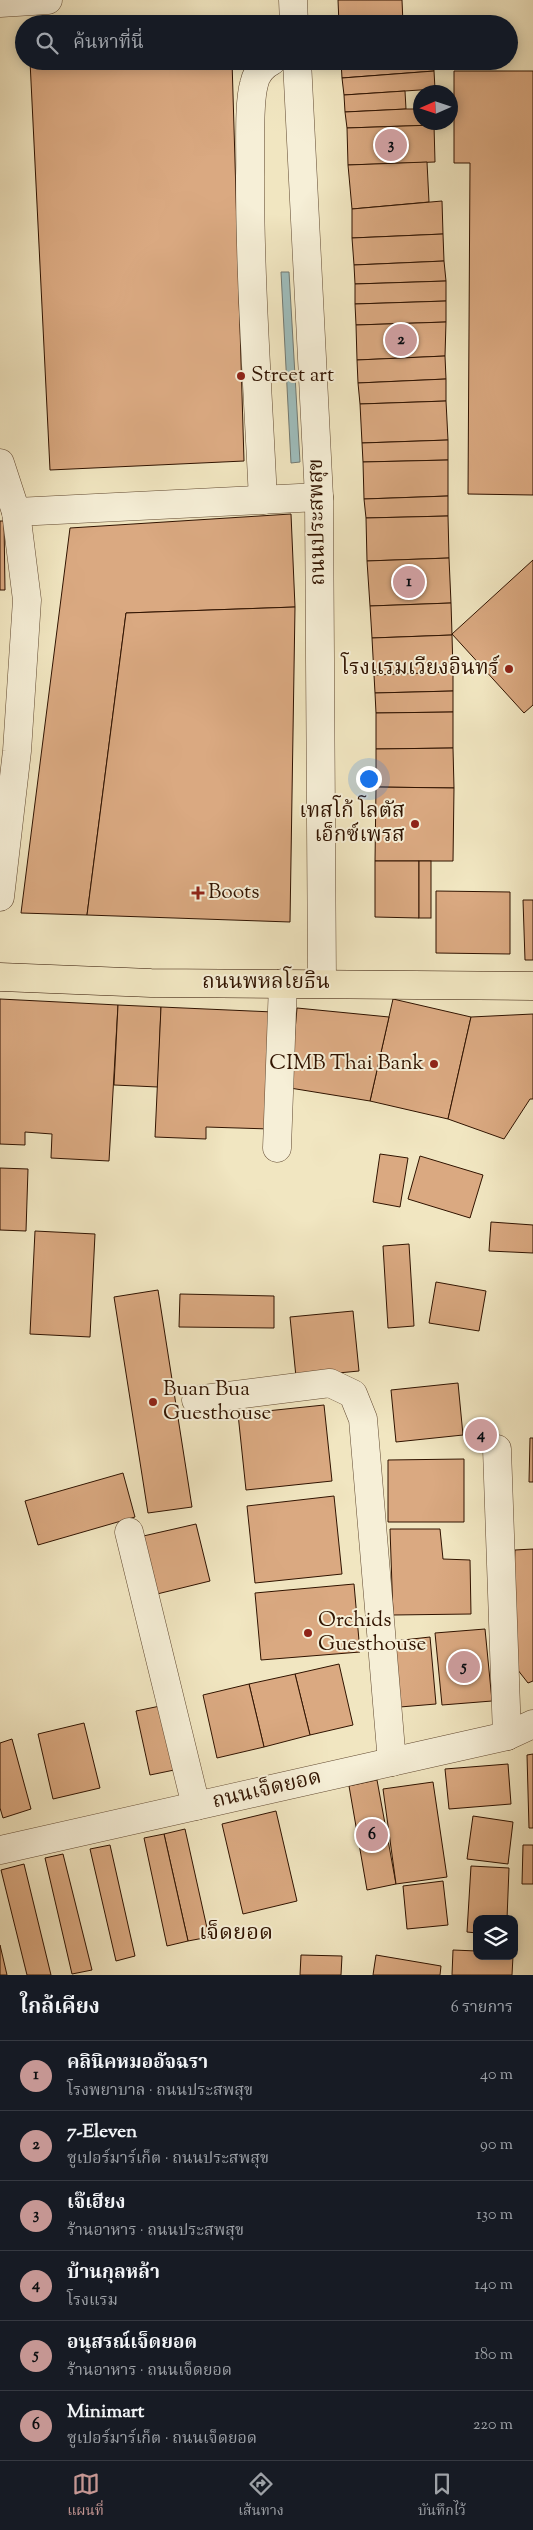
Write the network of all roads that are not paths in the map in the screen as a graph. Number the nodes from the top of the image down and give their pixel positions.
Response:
1 (48, 0) edge
2 (293, 0) edge
3 (0, 3) edge
4 (294, 15) edge
5 (261, 70) edge
6 (297, 70) edge
7 (0, 463) edge
8 (319, 497) junction
9 (263, 500) junction
10 (16, 512) junction
11 (0, 898) edge
12 (0, 977) edge
13 (283, 983) junction
14 (322, 983) junction
15 (533, 986) edge
16 (277, 1148) dead end
17 (196, 1400) dead end
18 (497, 1449) dead end
19 (130, 1532) dead end
20 (533, 1724) edge
21 (507, 1736) junction
22 (392, 1762) junction
23 (196, 1806) junction
24 (0, 1850) edge

1 - 3 street
2 - 4 street
5 - 9 street
6 - 8 street, ถนนประสพสุข
7 - 10 street
8 - 9 street
8 - 14 street, ถนนประสพสุข
9 - 10 street
10 - 11 street
12 - 13 main road, ถนนพหลโยธิน
13 - 14 main road, ถนนพหลโยธิน
13 - 16 street
14 - 15 main road, ถนนพหลโยธิน
17 - 22 street
18 - 21 street
19 - 23 street
20 - 21 street, ถนนเจ็ดยอด
21 - 22 street, ถนนเจ็ดยอด
22 - 23 street, ถนนเจ็ดยอด
23 - 24 street, ถนนเจ็ดยอด

